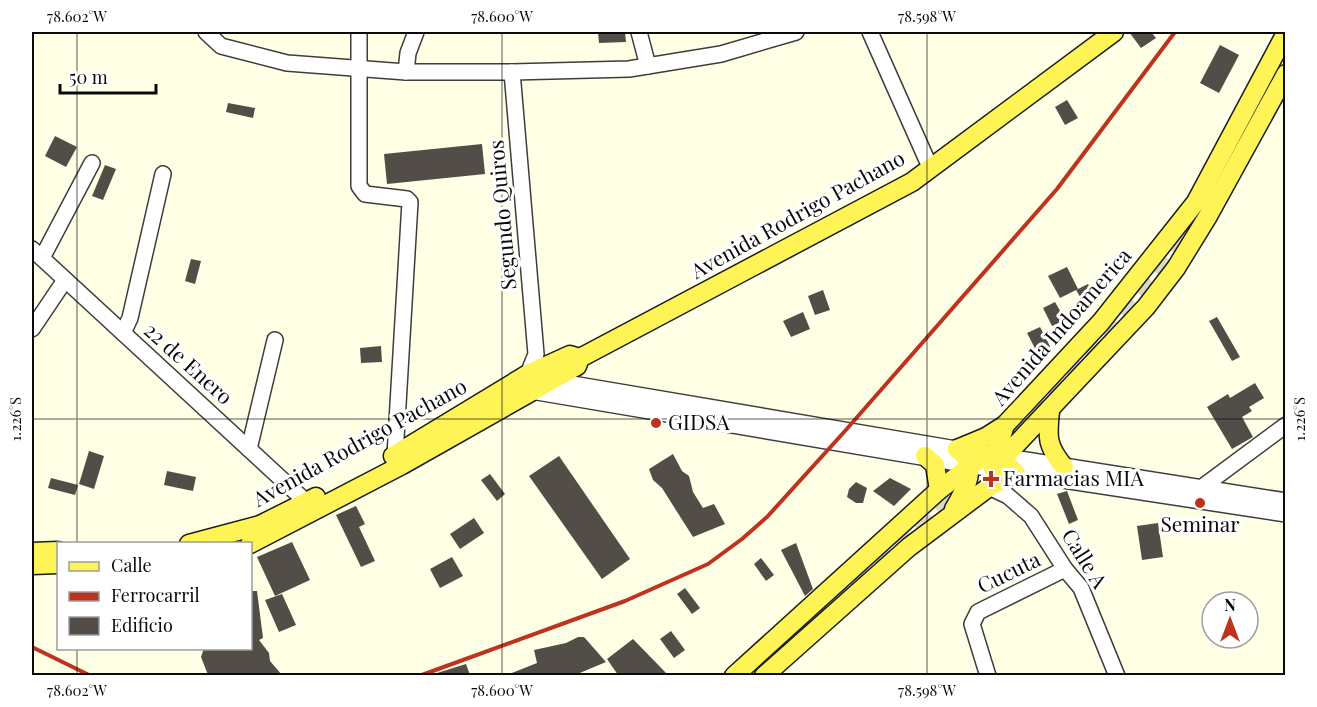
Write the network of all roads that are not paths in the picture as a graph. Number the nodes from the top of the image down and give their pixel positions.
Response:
1 (206, 32) edge
2 (359, 32) edge
3 (416, 32) edge
4 (639, 32) edge
5 (795, 32) edge
6 (870, 32) edge
7 (1114, 32) edge
8 (1286, 33) edge
9 (648, 66) junction
10 (361, 67) junction
11 (406, 72) junction
12 (512, 72) junction
13 (1286, 74) edge
14 (92, 163) dead end
15 (930, 167) junction
16 (163, 174) dead end
17 (37, 254) edge
18 (65, 280) junction
19 (32, 329) edge
20 (123, 333) junction
21 (275, 340) dead end
22 (544, 366) junction
23 (530, 382) junction
24 (1050, 411) junction
25 (1005, 425) junction
26 (1286, 425) edge
27 (249, 449) junction
28 (957, 449) junction
29 (395, 455) junction
30 (925, 456) junction
31 (970, 465) junction
32 (992, 467) junction
33 (1064, 467) junction
34 (1016, 473) junction
35 (1201, 488) junction
36 (939, 490) junction
37 (1286, 501) edge
38 (311, 506) junction
39 (1286, 514) edge
40 (950, 516) junction
41 (196, 542) edge
42 (252, 543) edge
43 (57, 550) edge
44 (32, 552) edge
45 (57, 564) edge
46 (32, 566) edge
47 (1065, 569) junction
48 (734, 675) edge
49 (764, 675) edge
50 (988, 675) edge
51 (1117, 675) edge

1 - 10 street
2 - 10 street
3 - 11 street
4 - 9 street
5 - 9 street
6 - 15 street
7 - 15 main road, Avenida Rodrigo Pachano
8 - 25 main road, Avenida Indoamerica
9 - 12 street
10 - 11 street
10 - 29 street
11 - 12 street
12 - 22 street, Segundo Quiros
13 - 24 main road, Avenida Indoamerica
14 - 17 street
15 - 22 main road, Avenida Rodrigo Pachano
16 - 20 street
17 - 18 street, 22 de Enero
18 - 19 street
18 - 20 street, 22 de Enero
20 - 27 street, 22 de Enero
21 - 27 street
22 - 23 main road, Avenida Rodrigo Pachano
22 - 28 street
23 - 29 main road, Avenida Rodrigo Pachano
23 - 30 street
23 - 38 main road, Avenida Rodrigo Pachano
24 - 32 main road, Avenida Indoamerica
24 - 33 main road
25 - 28 main road
25 - 32 main road, Avenida Indoamerica
26 - 35 street
27 - 38 street, 22 de Enero
28 - 31 main road
28 - 32 street
29 - 38 main road, Avenida Rodrigo Pachano
30 - 31 street
30 - 36 main road
31 - 32 main road
31 - 36 main road
31 - 40 main road
32 - 33 street
32 - 34 main road
32 - 34 main road
32 - 40 main road
32 - 47 street, Calle A
33 - 35 street
34 - 39 street
35 - 37 street
36 - 48 main road
38 - 41 main road, Avenida Rodrigo Pachano
38 - 42 main road, Avenida Rodrigo Pachano
40 - 49 main road
43 - 44 main road
45 - 46 main road
47 - 50 street, Cucuta
47 - 51 street, Calle A

